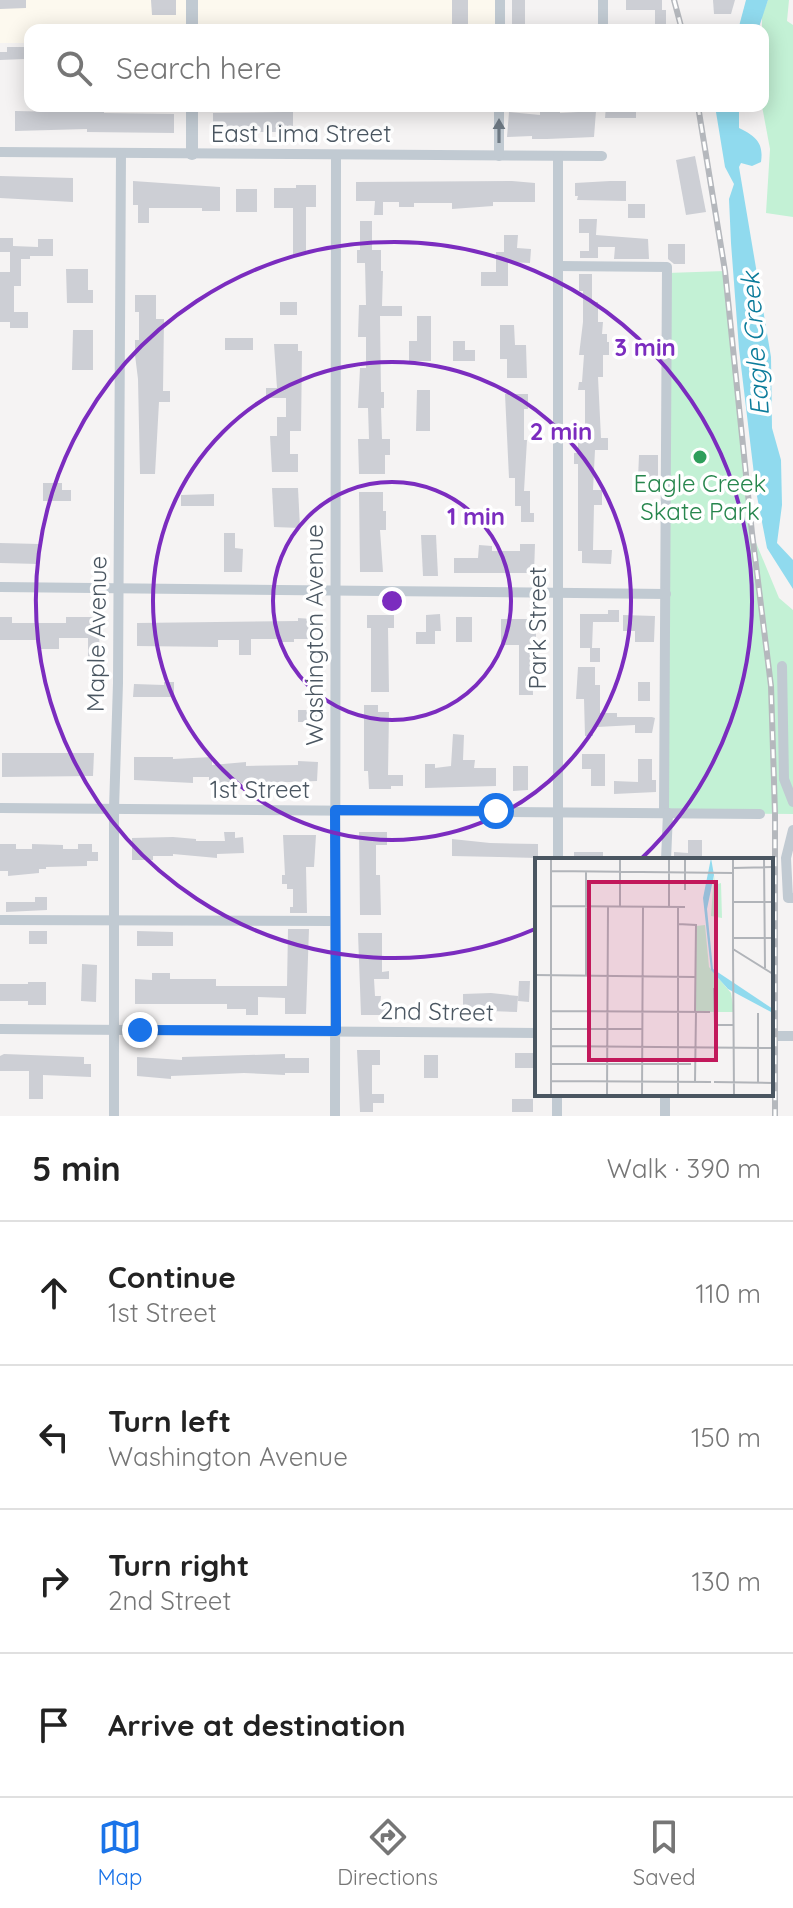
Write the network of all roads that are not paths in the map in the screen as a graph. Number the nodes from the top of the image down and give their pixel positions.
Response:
1 (192, 0) edge
2 (500, 0) edge
3 (603, 0) edge
4 (192, 24) edge
5 (500, 24) edge
6 (603, 24) edge
7 (192, 112) edge
8 (499, 112) edge
9 (0, 152) edge
10 (121, 153) junction
11 (192, 154) junction
12 (336, 155) junction
13 (499, 156) junction
14 (558, 156) junction
15 (602, 156) dead end
16 (559, 266) junction
17 (0, 587) edge
18 (119, 588) junction
19 (335, 590) junction
20 (558, 592) junction
21 (666, 594) junction
22 (782, 666) dead end
23 (793, 802) edge
24 (0, 808) edge
25 (114, 809) junction
26 (335, 810) junction
27 (558, 812) junction
28 (666, 813) junction
29 (760, 814) dead end
30 (793, 830) edge
31 (558, 858) edge
32 (666, 858) edge
33 (793, 898) edge
34 (0, 920) edge
35 (113, 920) junction
36 (334, 921) junction
37 (0, 1029) edge
38 (112, 1030) junction
39 (336, 1031) junction
40 (535, 1033) edge
41 (114, 1116) edge
42 (335, 1116) edge

1 - 4 street
2 - 5 street
3 - 6 street
7 - 11 street
13 -> 8 street
9 - 10 street, East Lima Street
10 - 11 street, East Lima Street
10 - 18 street, Maple Avenue
11 - 12 street, East Lima Street
12 - 13 street, East Lima Street
12 - 19 street, Washington Avenue
13 - 14 street, East Lima Street
14 - 15 street, East Lima Street
14 - 16 street, Park Street
16 - 20 street, Park Street
16 - 21 street
17 - 18 street
18 - 19 street
18 - 25 street, Maple Avenue
19 - 20 street
19 - 26 street, Washington Avenue
20 - 21 street
20 - 27 street, Park Street
21 - 28 street
22 - 23 street
24 - 25 street, 1st Street
25 - 26 street, 1st Street
25 - 35 street, Maple Avenue
26 - 27 street, 1st Street
26 - 36 street, Washington Avenue
27 - 28 street, 1st Street
27 - 31 street, Park Street
28 - 29 street, 1st Street
28 - 32 street
30 - 33 street
34 - 35 street
35 - 36 street
35 - 38 street, Maple Avenue
36 - 39 street, Washington Avenue
37 - 38 street, 2nd Street
38 - 39 street, 2nd Street
38 - 41 street, Maple Avenue
39 - 40 street, 2nd Street
39 - 42 street, Washington Avenue

